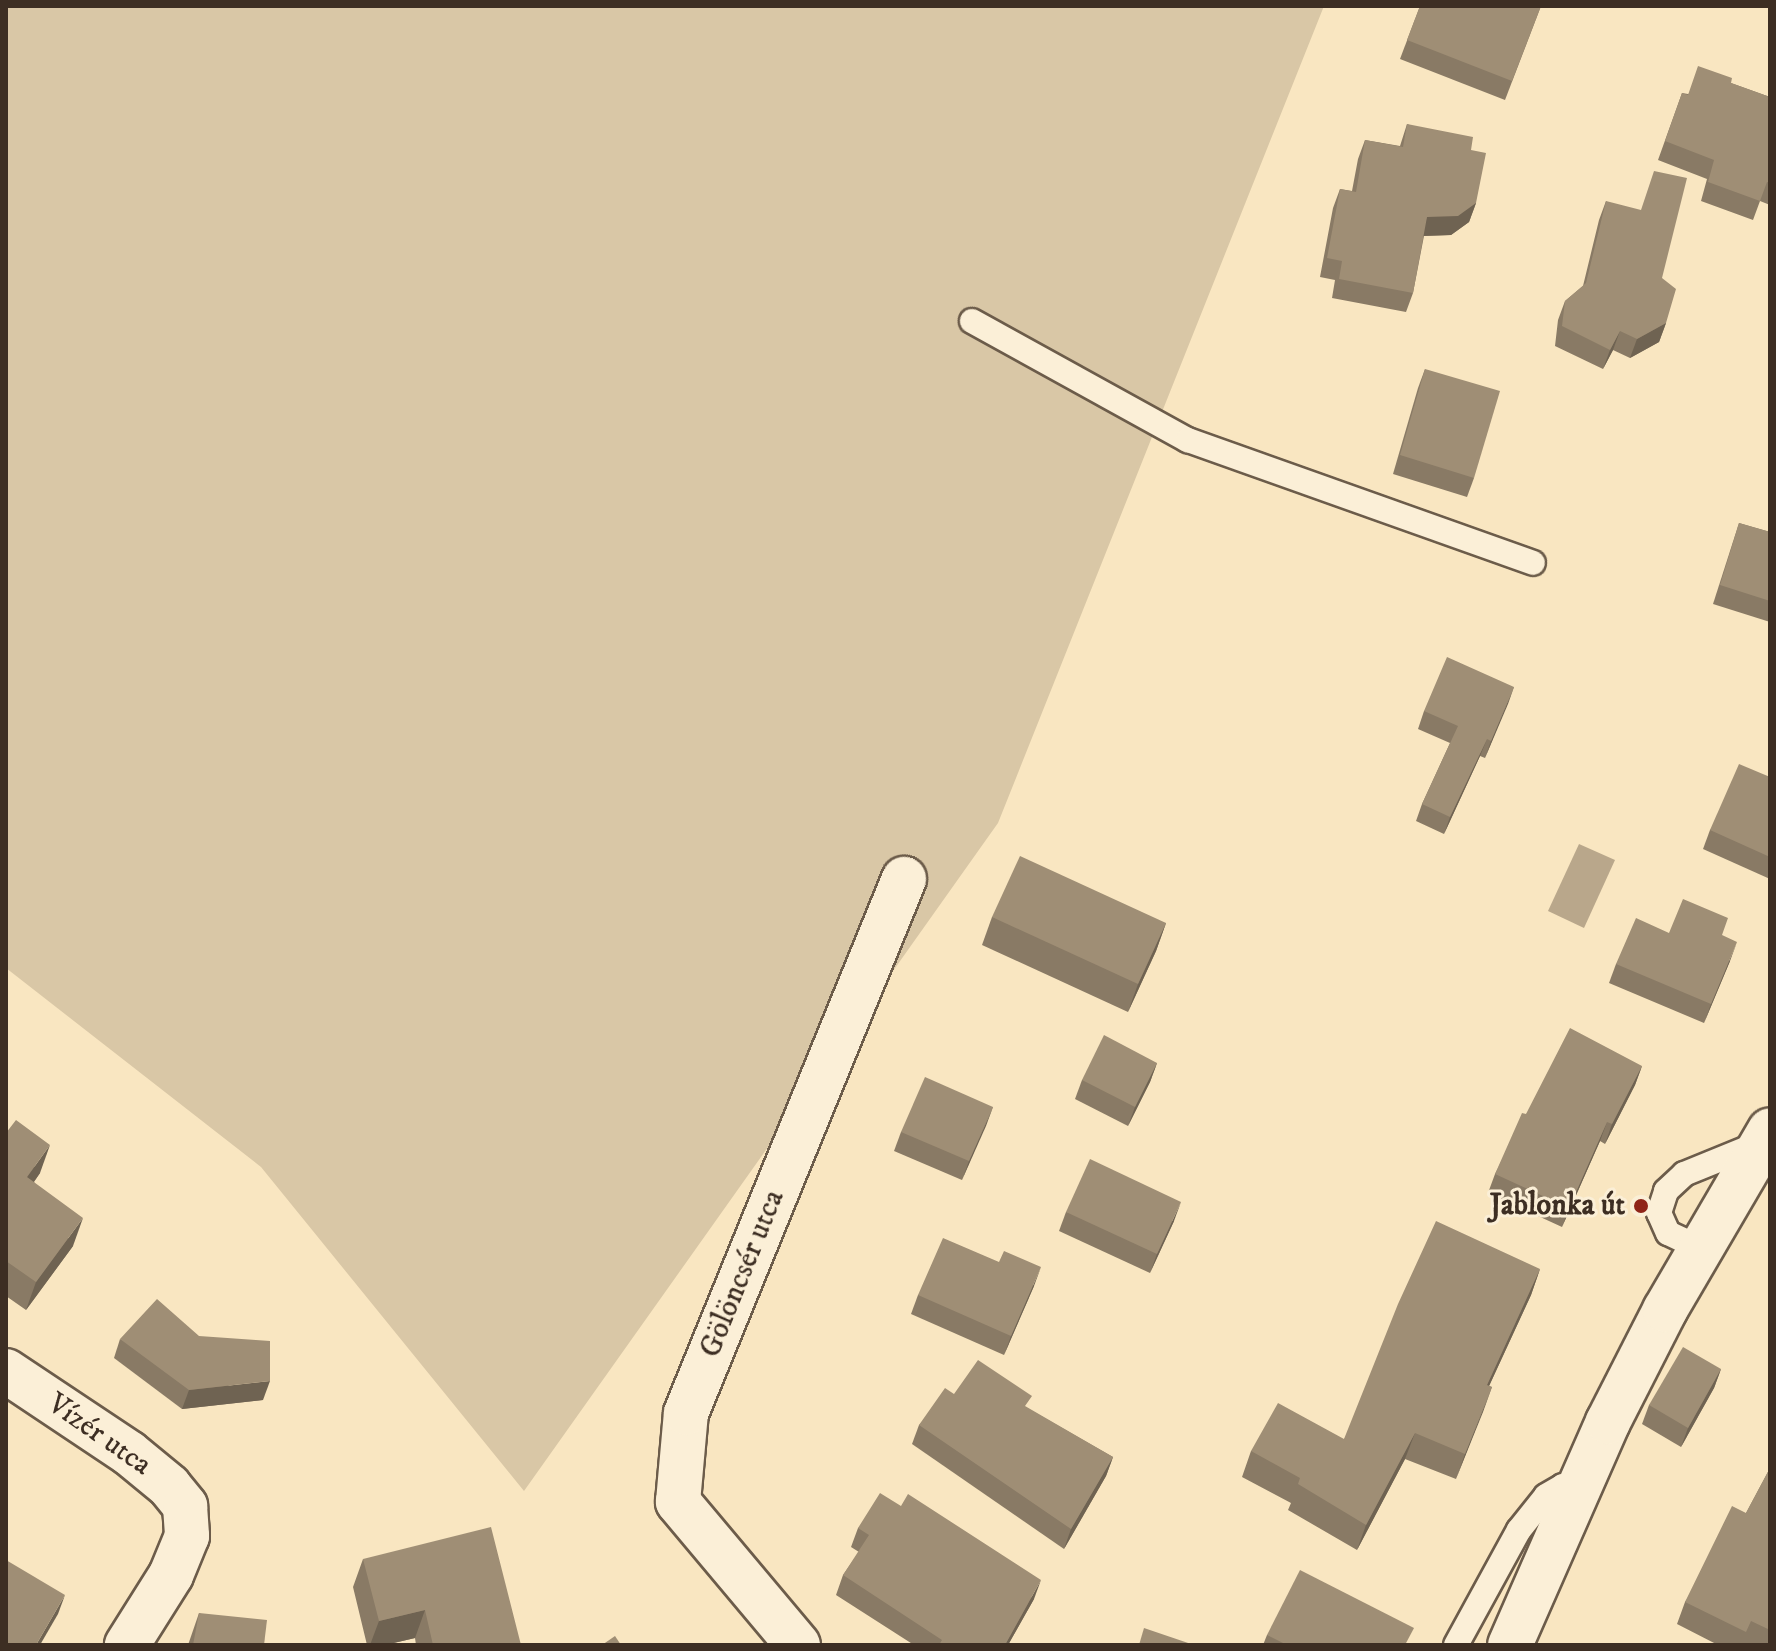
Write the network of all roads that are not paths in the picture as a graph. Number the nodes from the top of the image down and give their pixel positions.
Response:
1 (972, 321) dead end
2 (1533, 563) dead end
3 (904, 879) dead end
4 (1767, 1136) edge
5 (1700, 1248) junction
6 (6, 1371) edge
7 (1577, 1492) junction
8 (127, 1645) edge
9 (798, 1645) edge
10 (1456, 1645) edge
11 (1510, 1645) edge

1 - 2 lane
3 - 9 street, Gölöncsér utca
4 - 5 street
4 - 5 lane
5 - 7 street
6 - 8 street, Vízér utca
7 - 10 lane
7 - 11 street

